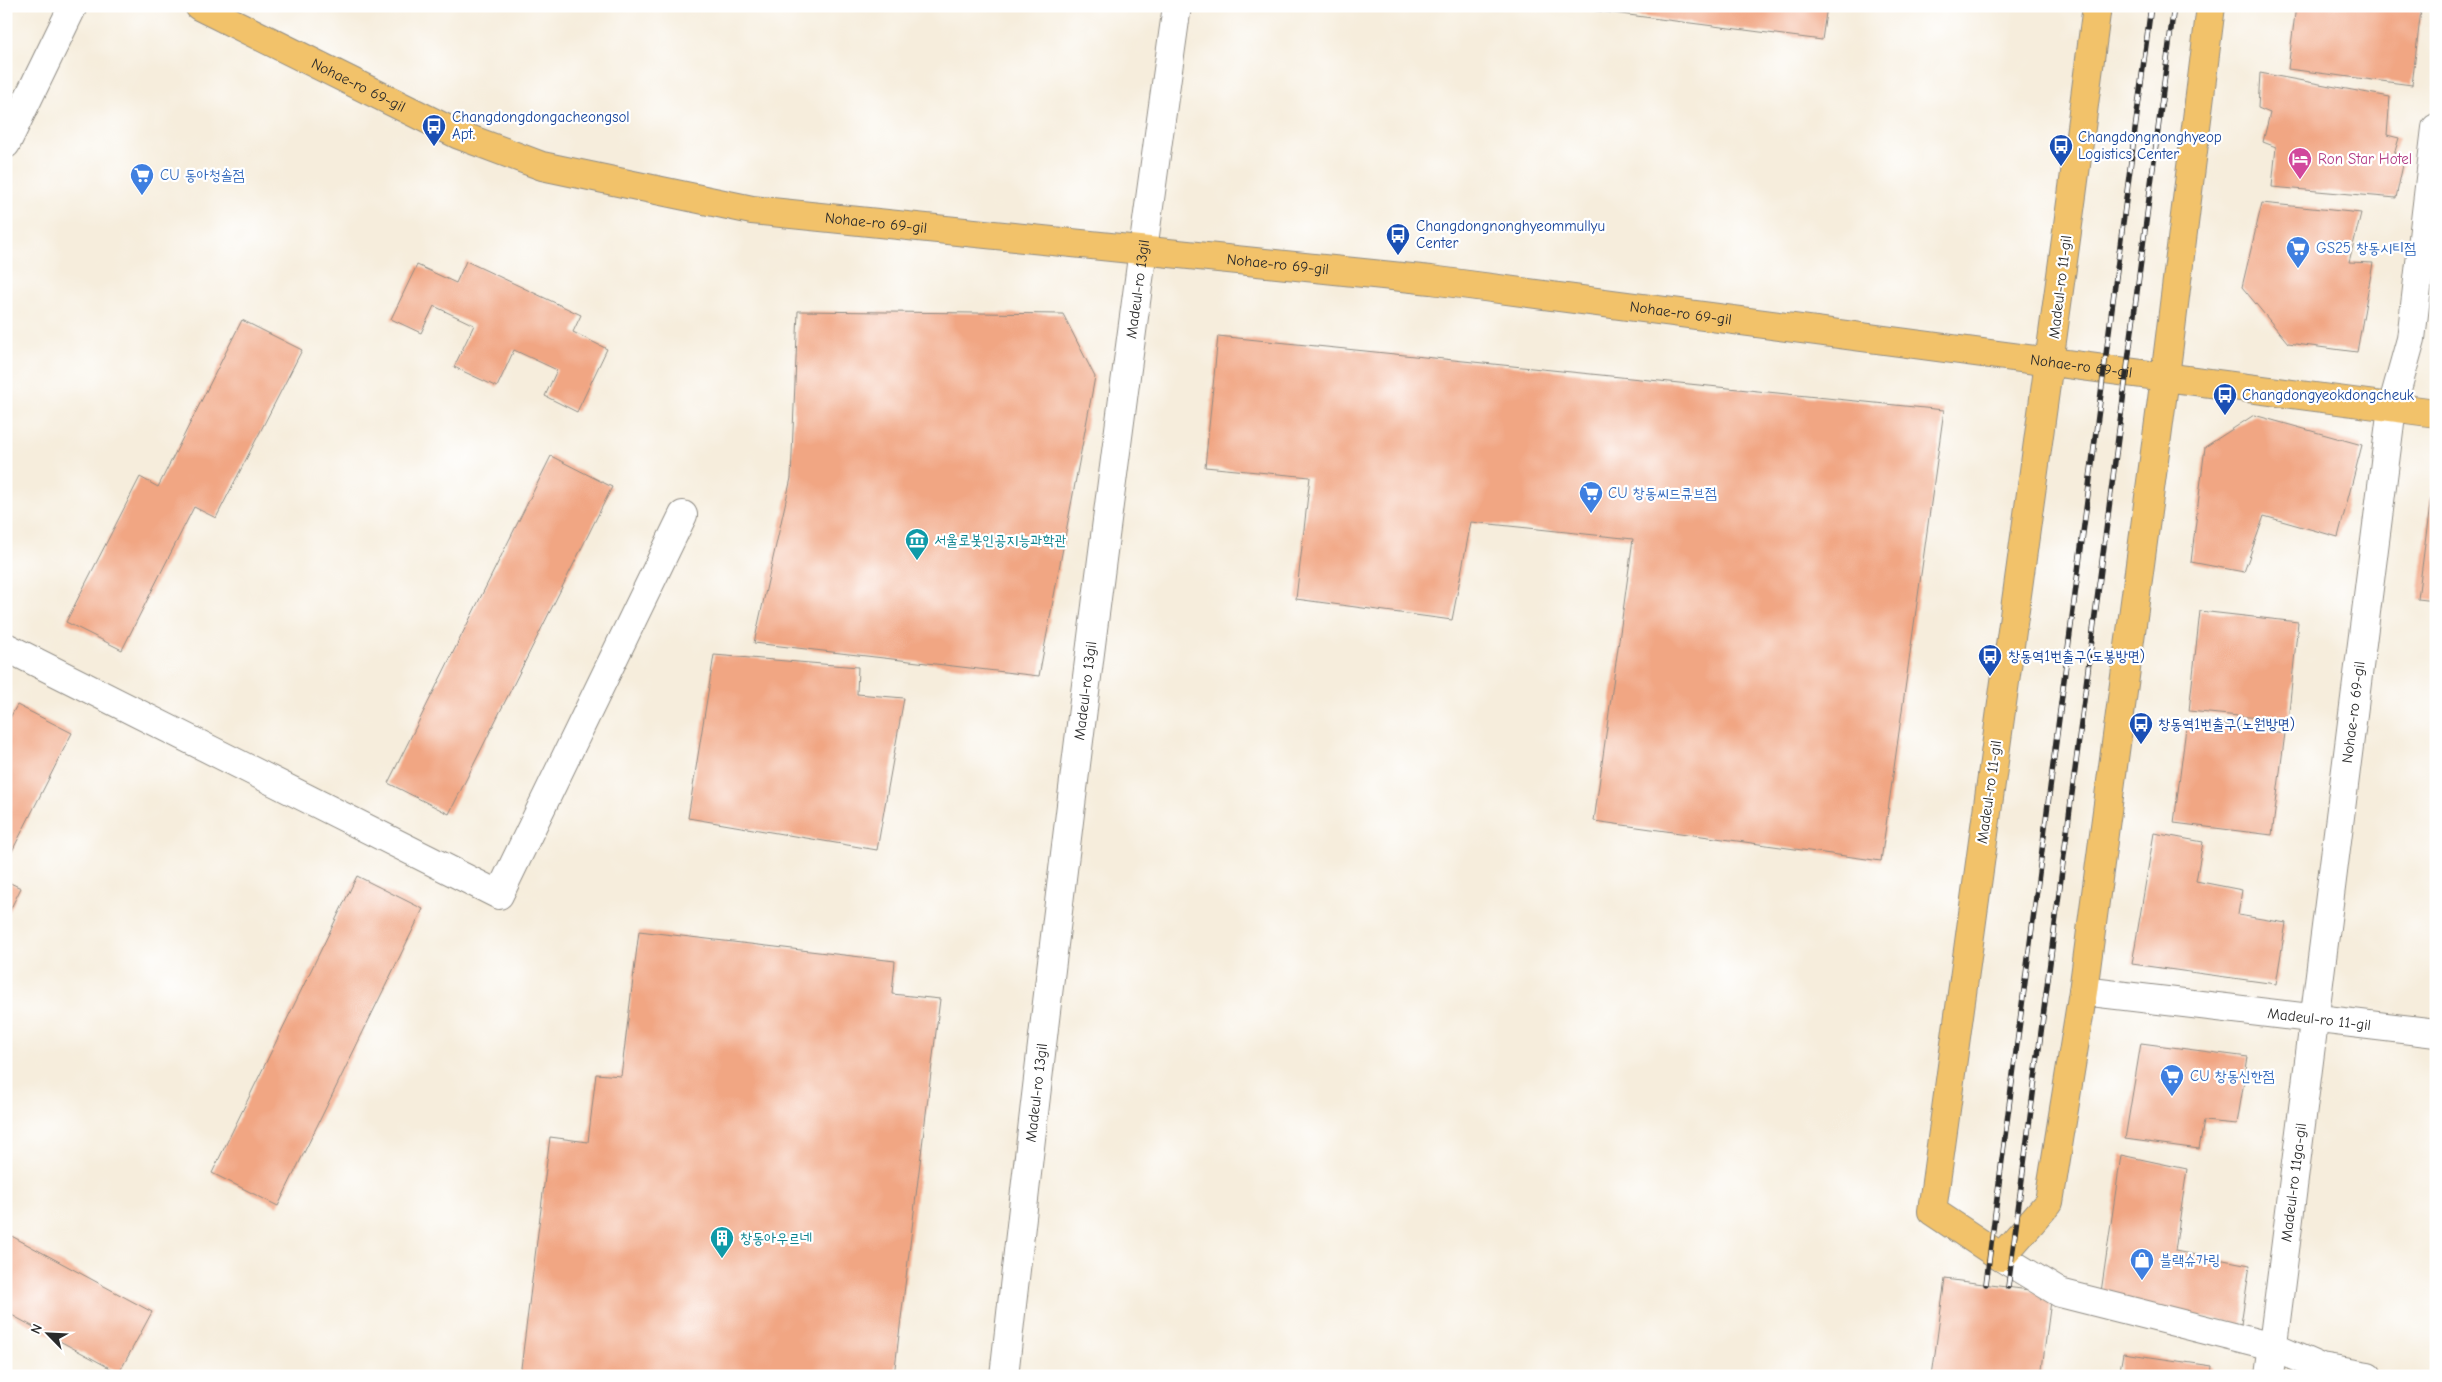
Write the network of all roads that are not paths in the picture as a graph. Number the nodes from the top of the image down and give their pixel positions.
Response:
1 (73, 6) edge
2 (199, 6) edge
3 (1177, 6) edge
4 (2097, 6) edge
5 (2211, 6) edge
6 (2436, 128) edge
7 (6, 144) edge
8 (1142, 250) junction
9 (2051, 362) junction
10 (2165, 376) junction
11 (2392, 407) junction
12 (2436, 413) edge
13 (683, 516) dead end
14 (6, 648) edge
15 (2083, 991) junction
16 (2314, 1018) junction
17 (2436, 1033) edge
18 (2001, 1257) junction
19 (2273, 1347) junction
20 (1004, 1376) edge
21 (2269, 1376) edge
22 (2368, 1376) edge

1 - 7 street
2 - 8 main road, Nohae-ro 69-gil
3 - 8 street, Madeul-ro 13gil
4 - 9 main road, Madeul-ro 11-gil
5 - 10 main road
6 - 11 street, Nohae-ro 69-gil
8 - 9 main road, Nohae-ro 69-gil
8 - 20 street, Madeul-ro 13gil
9 - 10 main road, Nohae-ro 69-gil
9 - 18 main road, Madeul-ro 11-gil
10 - 11 main road, Nohae-ro 69-gil
10 - 15 main road
11 - 12 main road, Nohae-ro 69-gil
11 - 16 street, Nohae-ro 69-gil
13 - 14 street
15 - 16 street, Madeul-ro 11-gil
15 - 18 main road
16 - 17 street, Madeul-ro 11-gil
16 - 19 street, Madeul-ro 11ga-gil
18 - 19 street
19 - 21 street, Madeul-ro 11ga-gil
19 - 22 street

